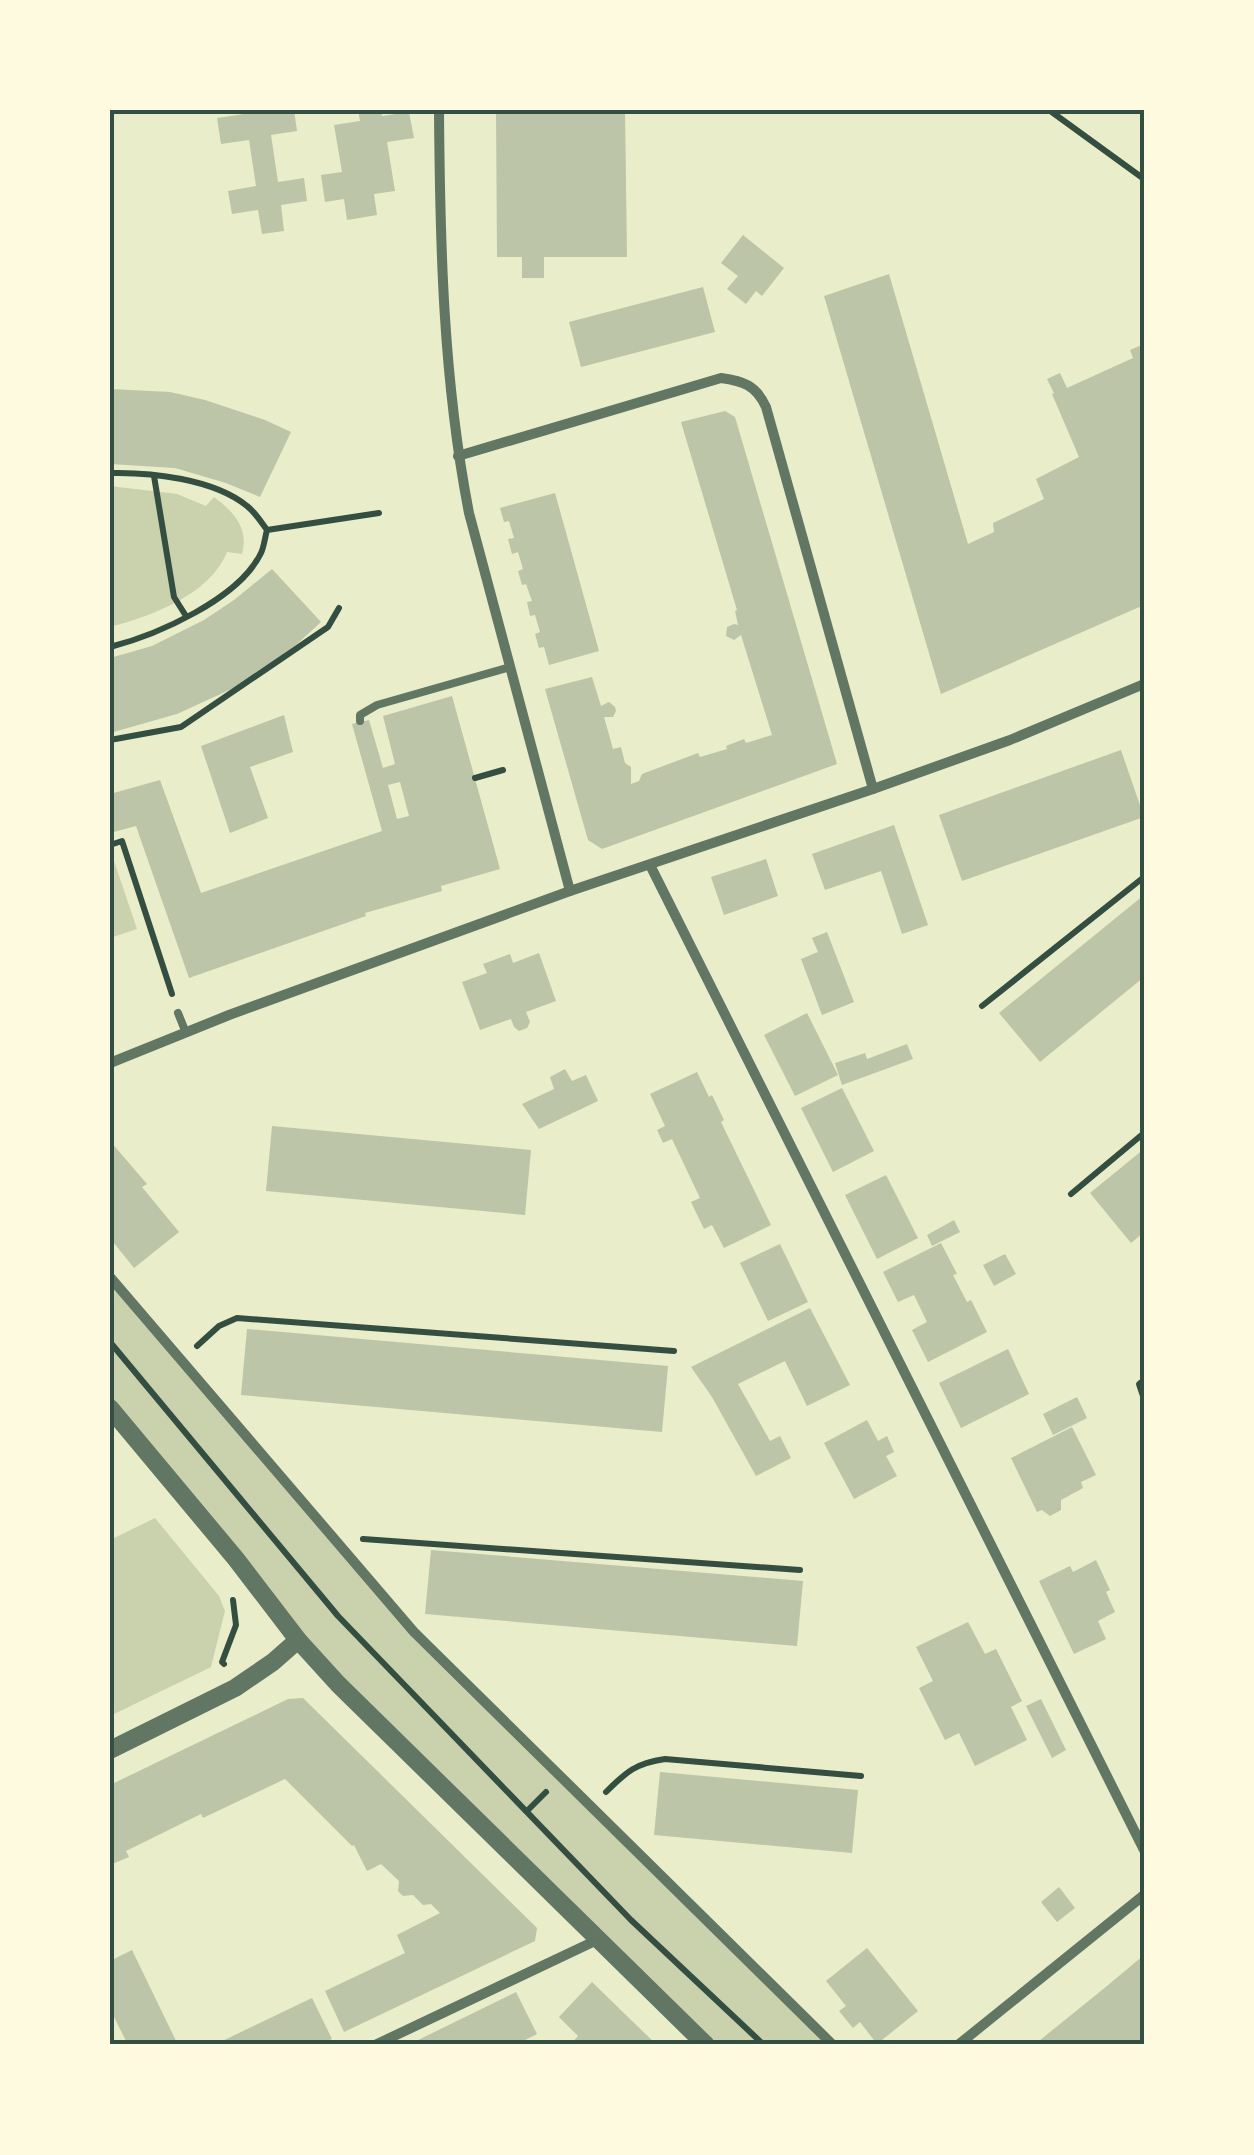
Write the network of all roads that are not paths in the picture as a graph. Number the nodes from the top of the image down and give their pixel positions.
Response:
1 (438, 110) edge
2 (458, 456) junction
3 (510, 667) junction
4 (1144, 684) edge
5 (360, 722) dead end
6 (873, 789) junction
7 (650, 865) junction
8 (570, 891) junction
9 (178, 1014) road end
10 (186, 1032) junction
11 (110, 1063) edge
12 (110, 1277) edge
13 (110, 1408) edge
14 (298, 1640) junction
15 (110, 1750) edge
16 (1142, 1847) edge
17 (1144, 1896) edge
18 (596, 1940) junction
19 (375, 2045) edge
20 (706, 2045) edge
21 (833, 2045) edge
22 (958, 2045) edge

1 - 2 street
2 - 3 street
2 - 6 street
3 - 5 lane
3 - 8 street
4 - 6 street
6 - 7 street
7 - 8 street
7 - 16 street
8 - 10 street
9 - 10 lane
10 - 11 street
12 - 21 street
13 - 14 street
14 - 15 street
14 - 18 street
17 - 22 street
18 - 19 street
18 - 20 street

